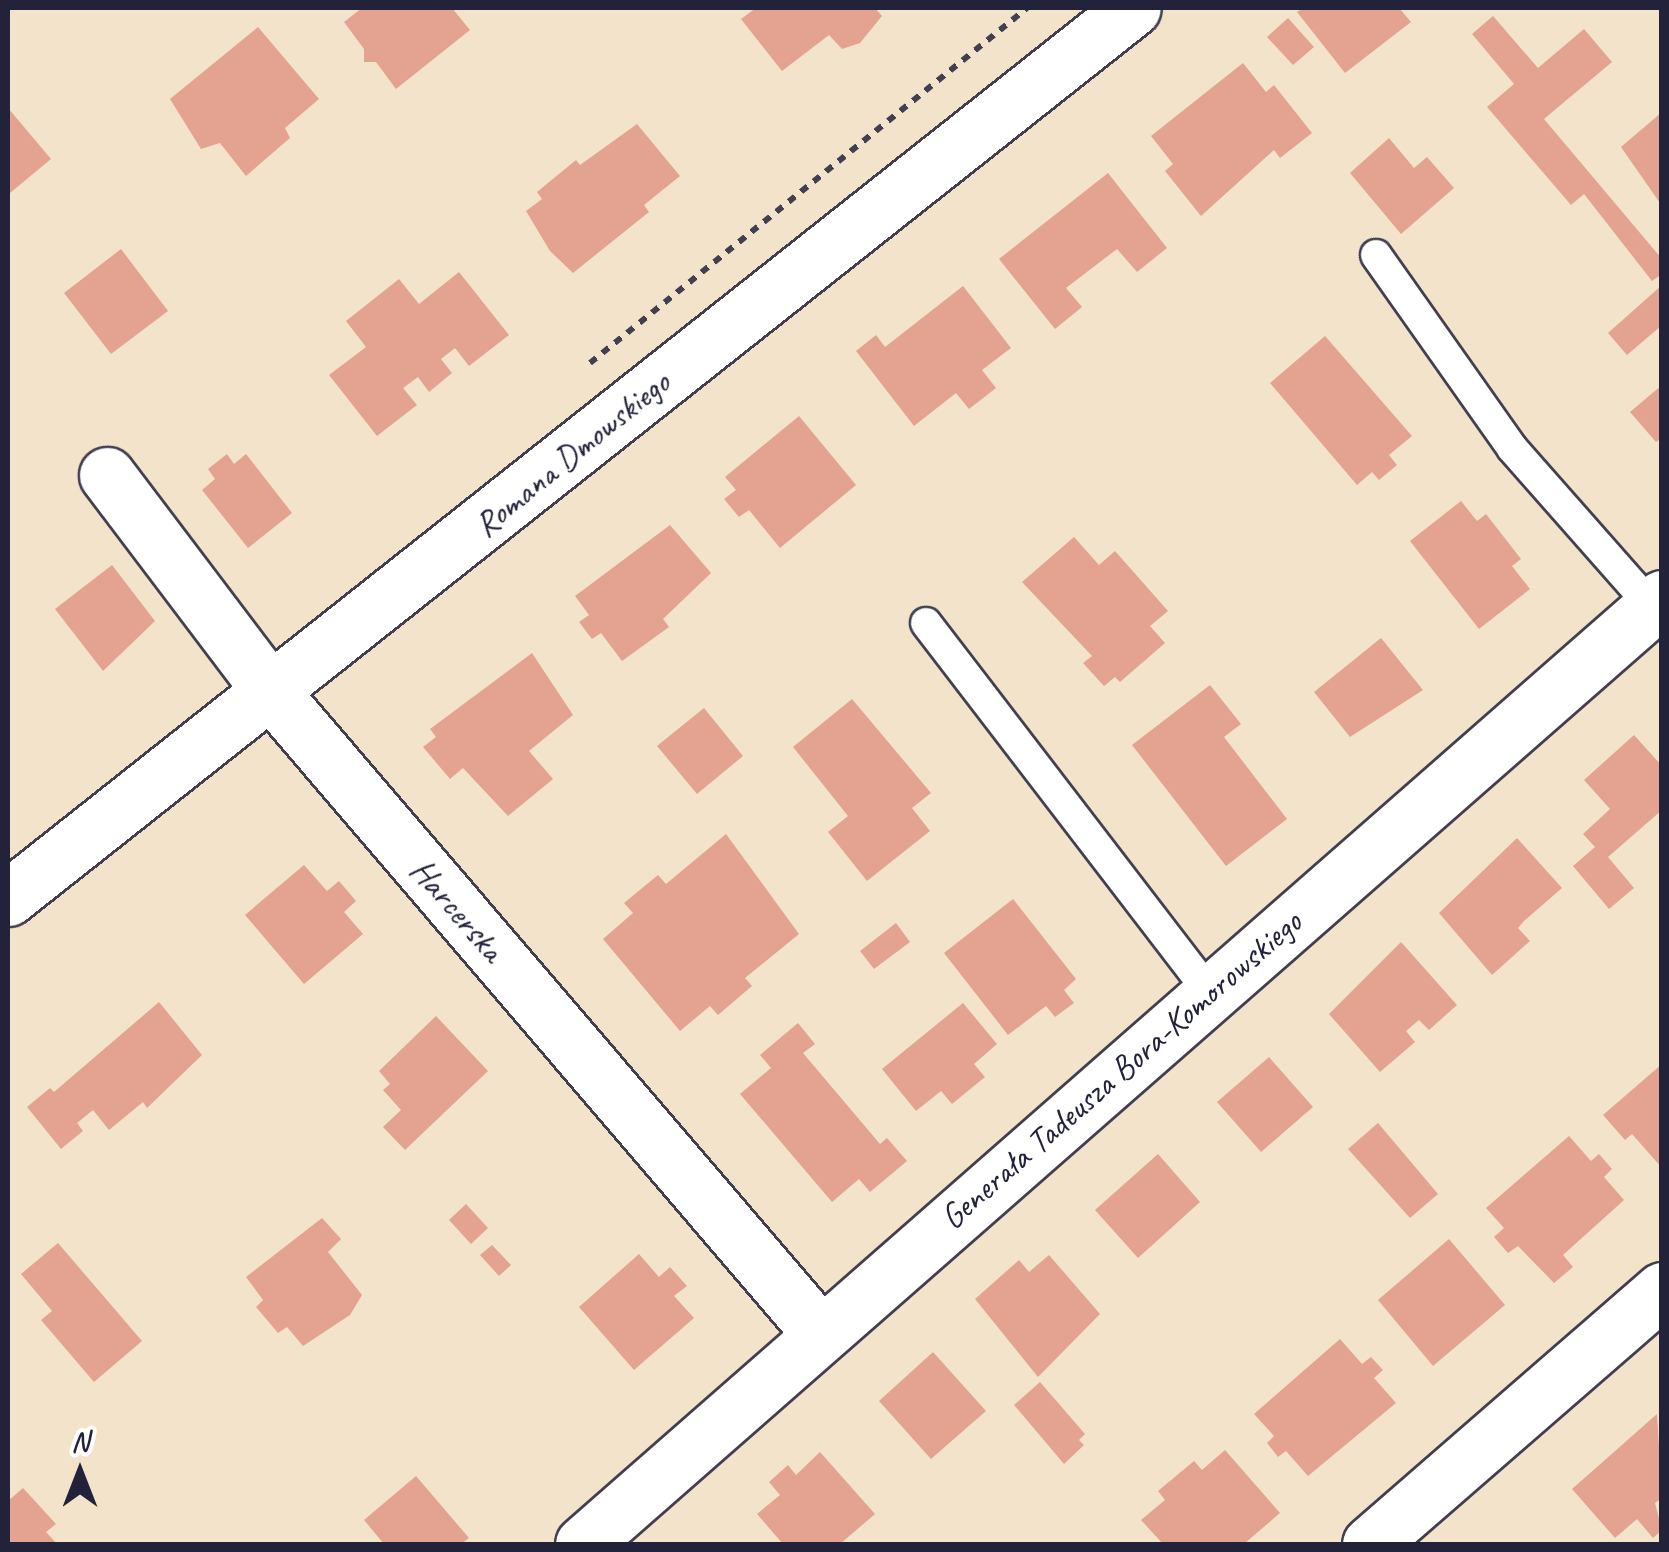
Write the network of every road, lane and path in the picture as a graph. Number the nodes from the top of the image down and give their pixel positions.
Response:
1 (1133, 8) edge
2 (1376, 256) dead end
3 (107, 475) dead end
4 (1657, 603) edge
5 (926, 623) dead end
6 (272, 693) junction
7 (8, 898) edge
8 (1209, 992) junction
9 (1662, 1290) edge
10 (820, 1334) junction
11 (583, 1544) edge
12 (1370, 1544) edge

1 - 6 street, Romana Dmowskiego
2 - 4 lane
3 - 6 street, Harcerska
4 - 8 street, Generała Tadeusza Bora-Komorowskiego
5 - 8 lane
6 - 7 street, Romana Dmowskiego
6 - 10 street, Harcerska
8 - 10 street, Generała Tadeusza Bora-Komorowskiego
9 - 12 street
10 - 11 street, Generała Tadeusza Bora-Komorowskiego

